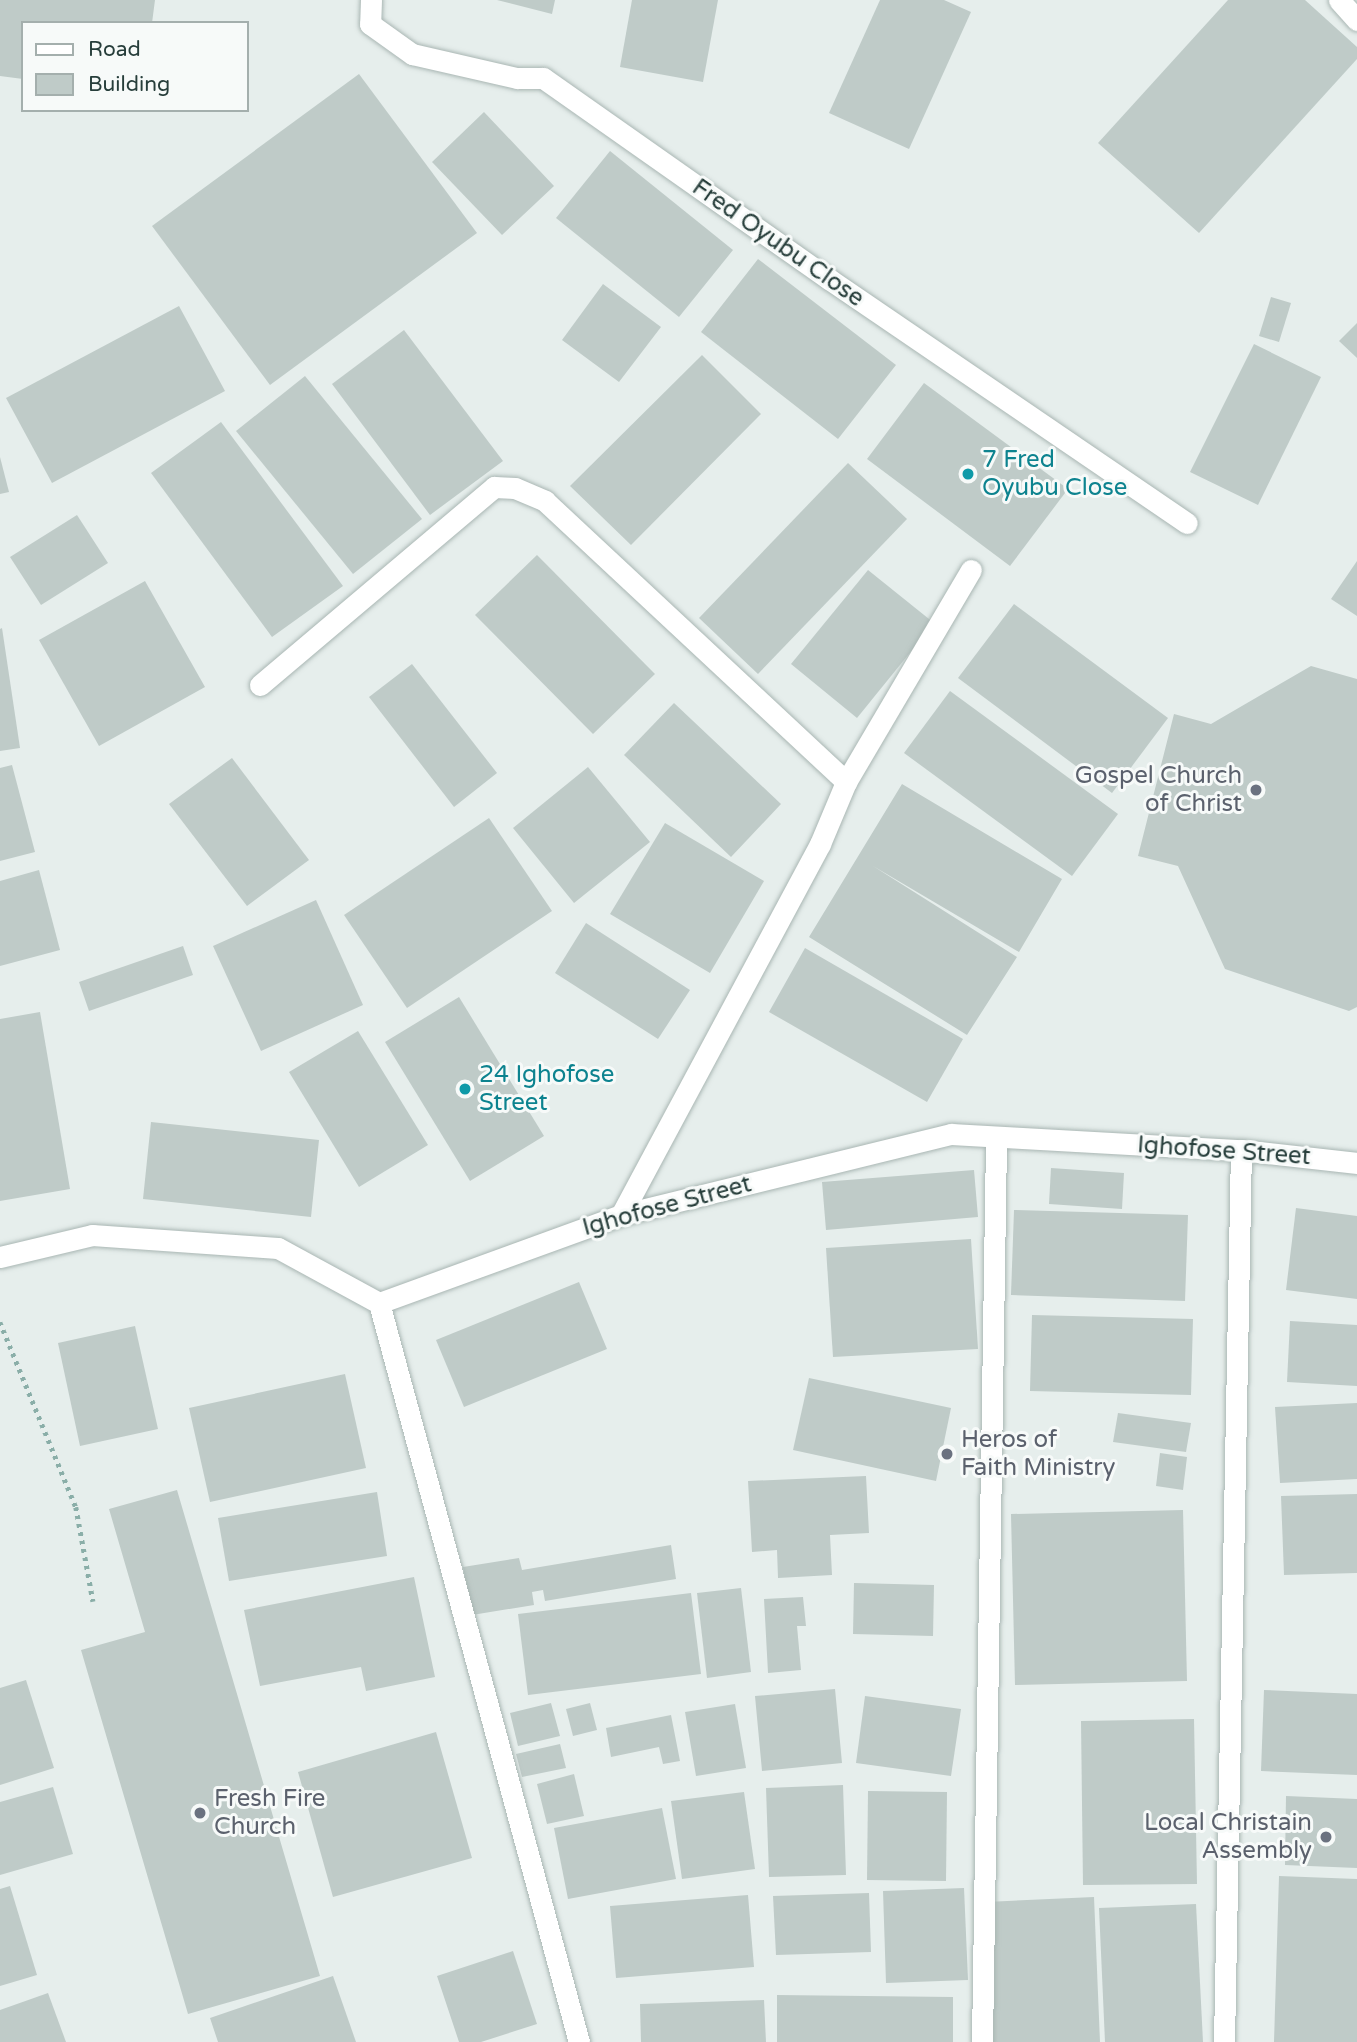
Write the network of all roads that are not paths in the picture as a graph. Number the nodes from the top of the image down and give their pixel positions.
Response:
1 (371, 0) edge
2 (1339, 0) edge
3 (1357, 20) edge
4 (1186, 523) dead end
5 (971, 570) dead end
6 (260, 685) dead end
7 (846, 782) junction
8 (996, 1137) junction
9 (1241, 1150) junction
10 (1357, 1163) edge
11 (621, 1215) junction
12 (0, 1257) edge
13 (379, 1303) junction
14 (579, 2042) edge
15 (982, 2042) edge
16 (1224, 2042) edge

1 - 4 street, Fred Oyubu Close
2 - 3 street
5 - 7 street
6 - 7 street
7 - 11 street
8 - 9 street, Ighofose Street
8 - 11 street, Ighofose Street
8 - 15 street
9 - 10 street, Ighofose Street
9 - 16 street
11 - 13 street, Ighofose Street
12 - 13 street
13 - 14 street

